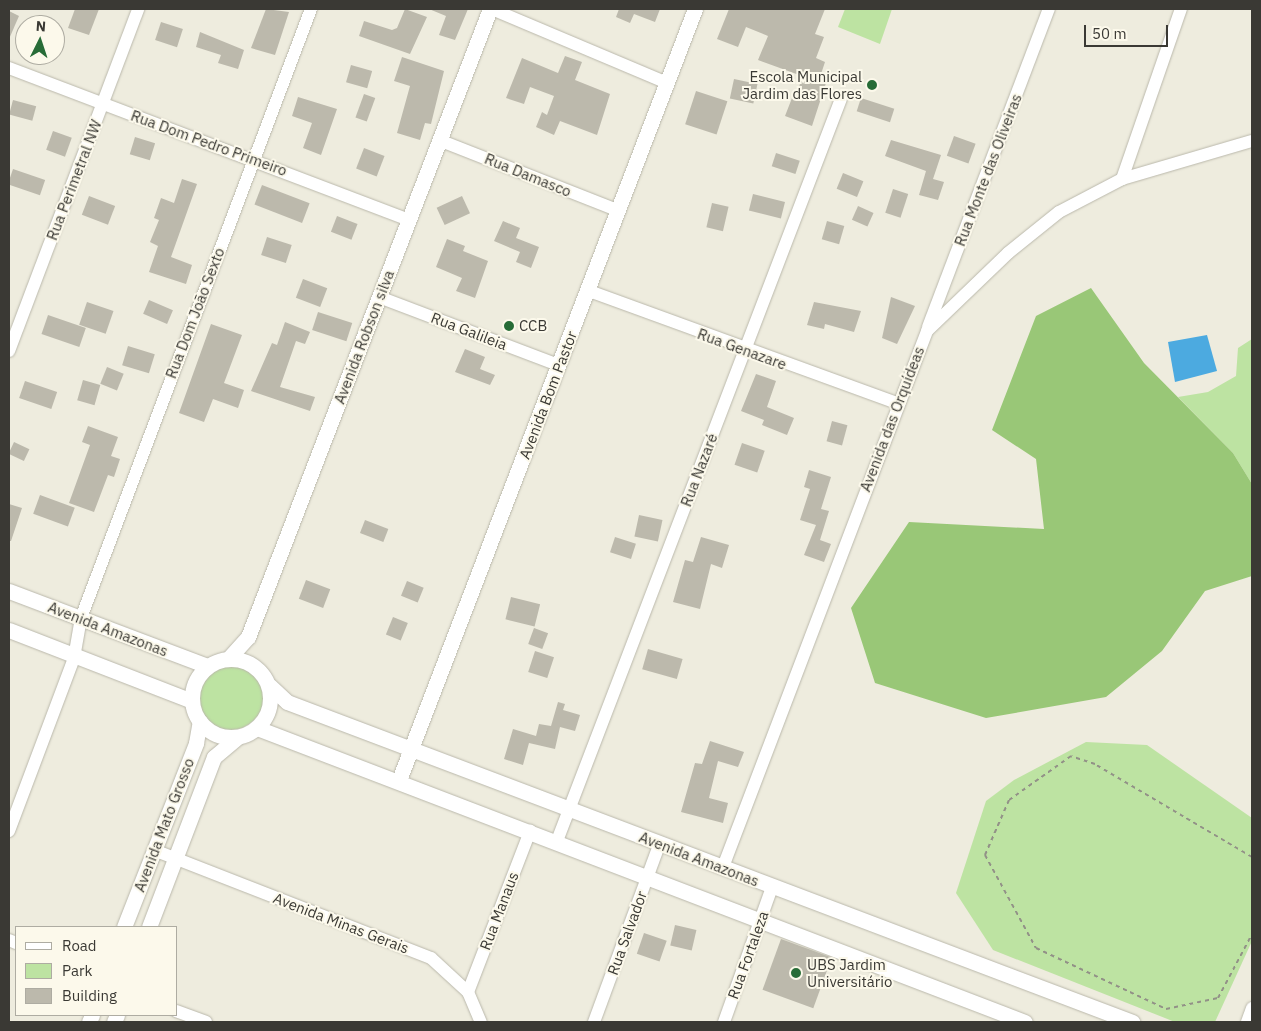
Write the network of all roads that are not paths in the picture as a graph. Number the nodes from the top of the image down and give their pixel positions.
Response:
1 (138, 9) edge
2 (311, 9) edge
3 (491, 9) edge
4 (695, 9) edge
5 (1049, 9) edge
6 (1181, 9) edge
7 (9, 68) edge
8 (667, 83) junction
9 (841, 99) dead end
10 (103, 104) junction
11 (439, 140) junction
12 (1252, 141) edge
13 (254, 159) junction
14 (1122, 179) junction
15 (617, 210) junction
16 (409, 220) junction
17 (589, 291) junction
18 (379, 297) junction
19 (927, 331) junction
20 (9, 351) edge
21 (745, 351) junction
22 (558, 365) junction
23 (896, 403) junction
24 (9, 591) edge
25 (81, 618) junction
26 (9, 630) edge
27 (248, 637) junction
28 (74, 658) junction
29 (228, 659) junction
30 (207, 666) junction
31 (257, 667) junction
32 (270, 686) junction
33 (192, 700) junction
34 (200, 721) junction
35 (257, 728) junction
36 (238, 737) junction
37 (412, 749) junction
38 (400, 780) junction
39 (570, 809) junction
40 (9, 831) edge
41 (530, 831) junction
42 (557, 841) junction
43 (660, 843) junction
44 (154, 850) junction
45 (174, 858) junction
46 (723, 867) junction
47 (648, 876) junction
48 (772, 887) junction
49 (762, 919) junction
50 (124, 926) edge
51 (149, 926) edge
52 (468, 992) junction
53 (1252, 1008) edge
54 (178, 1012) edge
55 (1000, 1018) edge
56 (206, 1022) edge
57 (481, 1022) edge
58 (594, 1022) edge
59 (724, 1022) edge
60 (1025, 1022) edge
61 (1132, 1022) edge
62 (1247, 1022) edge

1 - 10 street, Rua Perimetral NW
2 - 13 street, Rua Dom João Sexto
3 - 8 street
3 - 11 street, Avenida Robson silva
4 - 8 street, Avenida Bom Pastor
5 - 19 street, Rua Monte das Oliveiras
6 - 14 street
7 - 10 street, Rua Dom Pedro Primeiro
8 - 15 street, Avenida Bom Pastor
9 - 21 street, Rua Nazaré
10 - 13 street, Rua Dom Pedro Primeiro
10 - 20 street, Rua Perimetral NW
11 - 15 street, Rua Damasco
11 - 16 street, Avenida Robson silva
12 - 14 street, Avenida das Orquídeas
13 - 16 street, Rua Dom Pedro Primeiro
13 - 25 street, Rua Dom João Sexto
14 - 19 street, Avenida das Orquídeas
15 - 17 street, Avenida Bom Pastor
16 - 18 street, Avenida Robson silva
17 - 21 street, Rua Genazare
17 - 22 street, Avenida Bom Pastor
18 - 22 street, Rua Galileia
18 - 27 street, Avenida Robson silva
19 - 23 street, Avenida das Orquídeas
21 - 23 street, Rua Genazare
21 - 39 street, Rua Nazaré
22 - 37 street, Avenida Bom Pastor
23 - 46 street, Avenida das Orquídeas
24 - 25 street, Avenida Amazonas
25 - 28 street, Rua Dom João Sexto
25 - 30 street, Avenida Amazonas
26 - 28 street
27 - 29 street, Avenida Robson silva
27 - 31 street
28 - 33 street
28 - 40 street, Rua Dom João Sexto
29 - 30 street
29 - 31 street
30 - 33 street
31 - 32 street
32 - 35 street
32 - 37 street, Avenida Amazonas
33 - 34 street
34 - 36 street
34 - 44 street, Avenida Mato Grosso
35 - 36 street
35 - 38 street
36 - 45 street, Avenida Mato Grosso
37 - 38 street, Avenida Bom Pastor
37 - 39 street, Avenida Amazonas
38 - 41 street
39 - 42 street, Rua Nazaré
39 - 43 street, Avenida Amazonas
41 - 42 street
41 - 52 street, Rua Manaus
42 - 47 street
43 - 46 street, Avenida Amazonas
43 - 47 street, Rua Salvador
44 - 45 street, Avenida Minas Gerais
44 - 50 street, Avenida Mato Grosso
45 - 51 street, Avenida Mato Grosso
45 - 52 street, Avenida Minas Gerais
46 - 48 street, Avenida Amazonas
47 - 49 street
47 - 58 street, Rua Salvador
48 - 49 street, Rua Fortaleza
48 - 61 street, Avenida Amazonas
49 - 55 street
49 - 59 street, Rua Fortaleza
52 - 57 street, Avenida Minas Gerais
53 - 62 street
54 - 56 street
55 - 60 street

